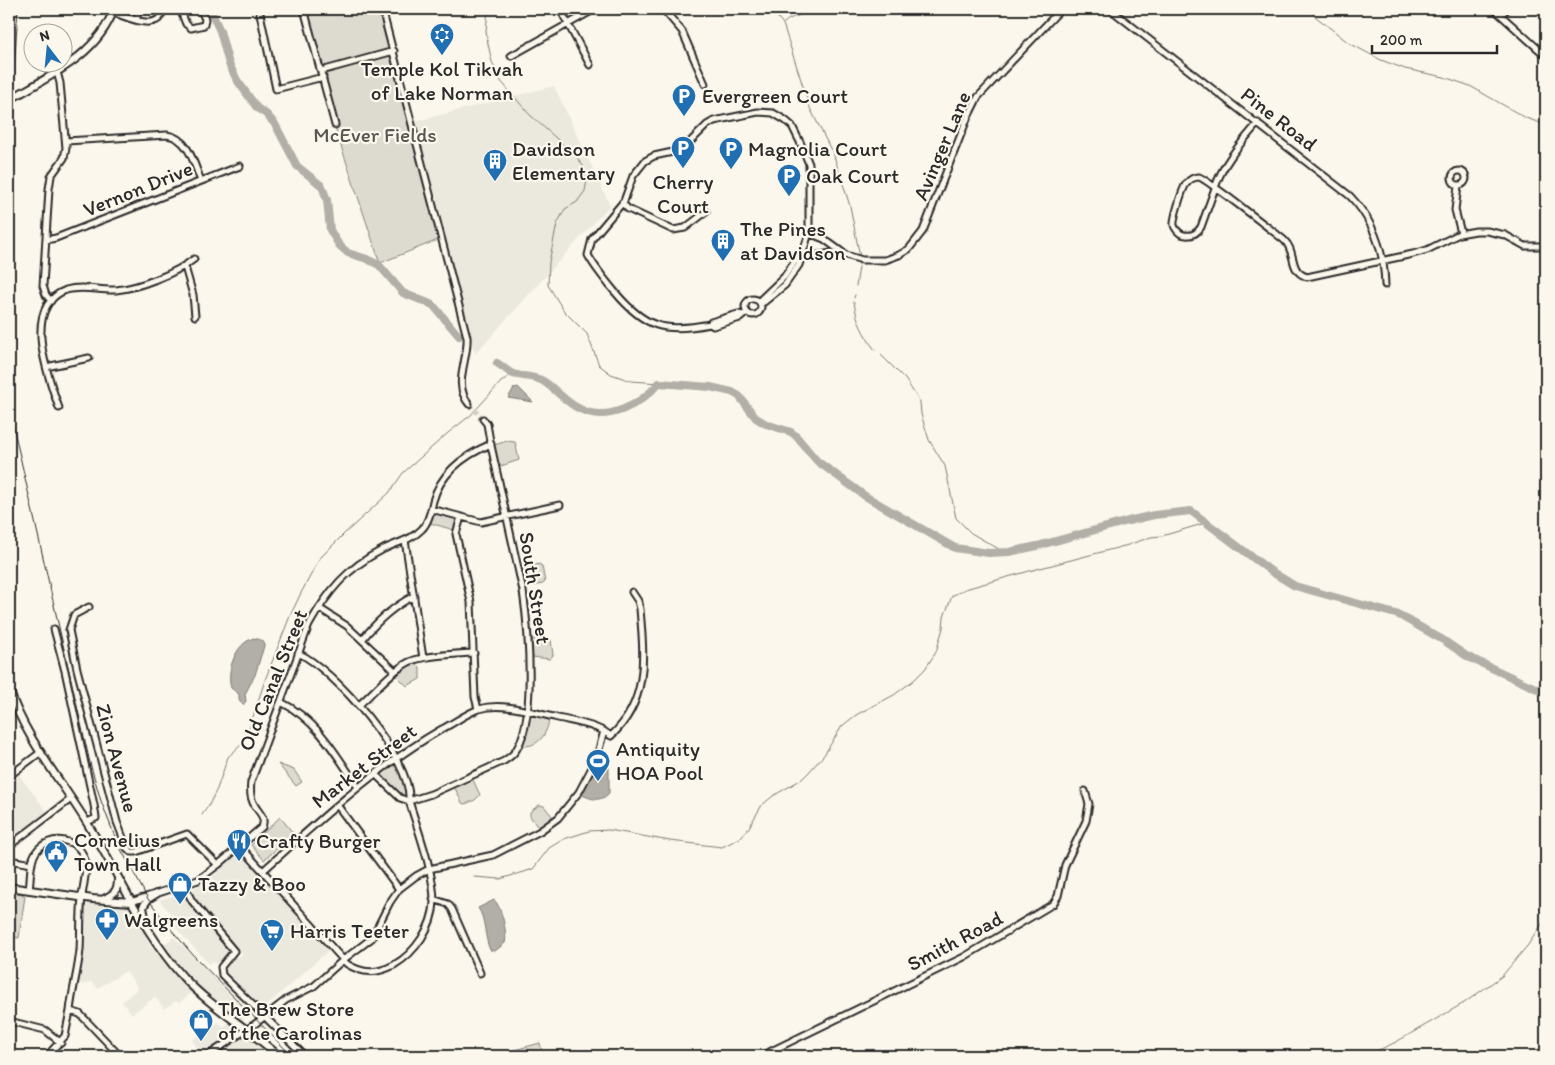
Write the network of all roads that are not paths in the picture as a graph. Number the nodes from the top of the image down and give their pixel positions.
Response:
1 (139, 9) edge
2 (162, 9) edge
3 (180, 9) edge
4 (200, 9) edge
5 (258, 9) edge
6 (304, 9) edge
7 (382, 9) edge
8 (560, 9) edge
9 (595, 9) edge
10 (663, 9) edge
11 (1061, 9) edge
12 (1110, 9) edge
13 (1494, 9) edge
14 (1508, 9) edge
15 (114, 10) edge
16 (1501, 15) junction
17 (136, 20) junction
18 (568, 24) junction
19 (394, 51) junction
20 (511, 56) dead end
21 (1546, 56) edge
22 (72, 62) edge
23 (590, 65) dead end
24 (321, 71) junction
25 (57, 72) joint
26 (323, 77) junction
27 (704, 84) dead end
28 (9, 100) edge
29 (1258, 123) junction
30 (335, 125) dead end
31 (66, 141) junction
32 (240, 166) dead end
33 (201, 181) junction
34 (1458, 186) dead end
35 (1215, 188) junction
36 (622, 203) junction
37 (706, 212) dead end
38 (809, 233) junction
39 (1461, 233) junction
40 (46, 240) junction
41 (1546, 246) edge
42 (842, 252) junction
43 (802, 254) junction
44 (194, 259) dead end
45 (1383, 260) junction
46 (184, 267) junction
47 (1384, 285) dead end
48 (51, 301) junction
49 (761, 302) junction
50 (745, 313) junction
51 (195, 316) dead end
52 (89, 358) dead end
53 (46, 367) junction
54 (469, 404) tunnel mouth
55 (59, 408) dead end
56 (484, 419) tunnel mouth
57 (491, 444) junction
58 (560, 505) dead end
59 (431, 509) junction
60 (462, 517) junction
61 (507, 518) junction
62 (405, 540) junction
63 (632, 592) dead end
64 (414, 596) junction
65 (89, 606) dead end
66 (319, 608) junction
67 (54, 629) dead end
68 (362, 640) junction
69 (474, 652) junction
70 (298, 654) junction
71 (423, 658) junction
72 (395, 671) junction
73 (9, 689) edge
74 (281, 702) junction
75 (359, 705) junction
76 (478, 709) junction
77 (528, 711) junction
78 (604, 731) junction
79 (41, 752) junction
80 (396, 758) junction
81 (375, 774) junction
82 (9, 776) edge
83 (358, 787) junction
84 (1085, 792) dead end
85 (71, 799) junction
86 (409, 801) junction
87 (337, 805) junction
88 (87, 822) junction
89 (9, 846) edge
90 (241, 846) junction
91 (9, 860) edge
92 (32, 864) junction
93 (218, 866) junction
94 (429, 869) junction
95 (264, 870) junction
96 (118, 877) junction
97 (184, 885) junction
98 (9, 887) edge
99 (400, 889) junction
100 (29, 890) junction
101 (156, 894) junction
102 (82, 898) junction
103 (434, 898) junction
104 (103, 900) junction
105 (131, 902) junction
106 (149, 931) junction
107 (343, 960) junction
108 (480, 973) dead end
109 (70, 1011) junction
110 (265, 1016) junction
111 (9, 1021) edge
112 (245, 1030) junction
113 (61, 1043) junction
114 (47, 1056) edge
115 (120, 1056) edge
116 (208, 1056) edge
117 (280, 1056) edge
118 (306, 1056) edge
119 (761, 1056) edge

1 - 17 street
2 - 17 street
3 - 4 street
5 - 26 street
6 - 24 street
7 - 19 street
8 - 18 street
9 - 18 street
10 - 27 street
11 - 42 street, Avinger Lane
12 - 29 street, Pine Road
13 - 16 street
14 - 16 street
15 - 17 street
15 - 22 main road
16 - 21 street
18 - 20 street
18 - 23 street
19 - 24 street
19 - 54 street
24 - 26 street
25 - 28 main road
25 - 31 street
26 - 30 street
29 - 35 street
29 - 45 street, Pine Road
31 - 33 street
31 - 40 street
32 - 33 street, Vernon Drive
33 - 40 street, Vernon Drive
34 - 39 street
35 - 35 street
35 - 45 street
36 - 37 street
36 - 38 street
36 - 50 street
38 - 42 street, Avinger Lane
38 - 43 street
39 - 41 street
39 - 45 street
40 - 48 street
42 - 43 street, Avinger Lane
43 - 49 street
44 - 46 street
45 - 47 street, Pine Road
46 - 48 street
46 - 51 street
48 - 53 street
49 - 50 street
49 - 50 street
52 - 53 street
53 - 55 street
56 - 57 street, South Street
57 - 59 street, Old Canal Street
57 - 61 street, South Street
58 - 61 street
59 - 60 street
59 - 62 street, Old Canal Street
60 - 61 street
60 - 69 street
61 - 77 street, South Street
62 - 64 street
62 - 66 street, Old Canal Street
63 - 78 street, Market Street
64 - 68 street
64 - 71 street
65 - 93 street, Zion Avenue
66 - 68 street
66 - 70 street, Old Canal Street
67 - 88 street
68 - 72 street
69 - 71 street
69 - 76 street
70 - 74 street, Old Canal Street
70 - 75 street
71 - 72 street
72 - 75 street
73 - 79 main road
74 - 83 street
74 - 90 street, Old Canal Street
75 - 80 street
76 - 77 street, Market Street
76 - 80 street, Market Street
77 - 78 street, Market Street
77 - 86 street, South Street
78 - 94 street
79 - 82 street
79 - 85 main road
80 - 81 street, Market Street
80 - 86 street
81 - 83 street, Market Street
81 - 86 street
83 - 87 street, Market Street
84 - 119 street, Smith Road
85 - 88 main road
85 - 89 street
86 - 94 street
87 - 95 street, Market Street
87 - 99 street
88 - 96 main road
90 - 93 street
90 - 95 street
91 - 92 street
92 - 100 street
92 - 102 street
93 - 97 street
94 - 99 street
94 - 103 street
95 - 107 street
96 - 104 main road
96 - 105 main road
97 - 101 street
97 - 110 street
98 - 100 main road
99 - 107 street
100 - 102 main road
101 - 105 street
101 - 106 main road
102 - 104 main road
102 - 109 street
103 - 107 street
103 - 108 street
104 - 105 main road
105 - 106 main road
106 - 112 main road
107 - 110 street
109 - 113 street
109 - 115 street
110 - 112 street
110 - 118 street
111 - 113 street
112 - 116 street
112 - 117 main road
113 - 114 street

